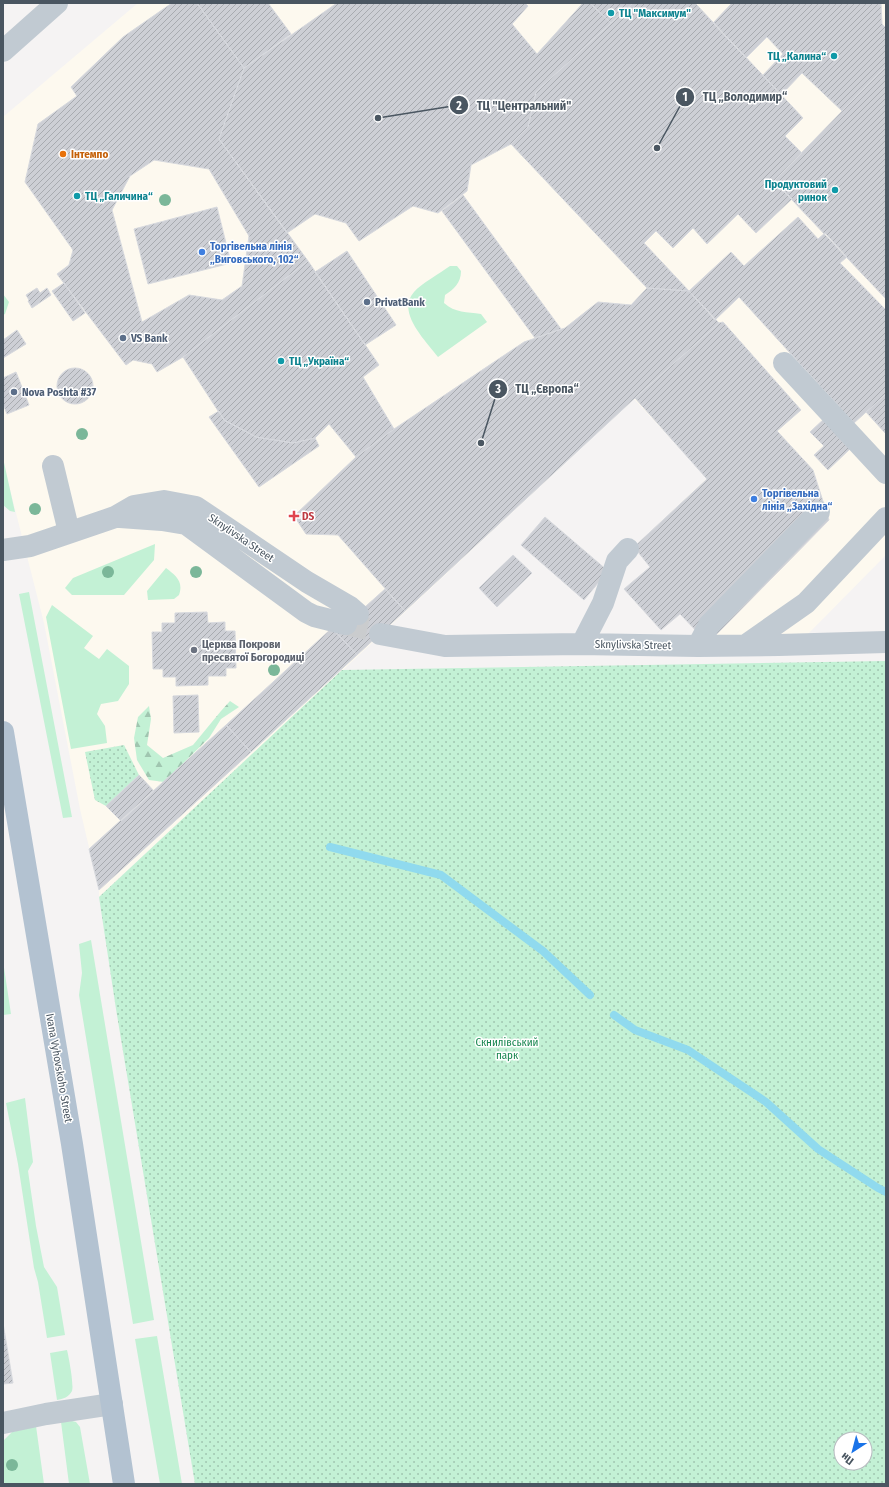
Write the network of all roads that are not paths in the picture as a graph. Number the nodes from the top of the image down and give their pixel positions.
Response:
1 (44, 7) edge
2 (3, 51) edge
3 (784, 363) dead end
4 (53, 466) dead end
5 (886, 473) edge
6 (819, 512) dead end
7 (886, 518) edge
8 (69, 532) junction
9 (628, 549) dead end
10 (3, 550) edge
11 (352, 619) dead end
12 (380, 634) tunnel mouth
13 (886, 642) edge
14 (580, 644) junction
15 (746, 645) junction
16 (698, 646) junction
17 (3, 732) edge
18 (112, 1404) junction
19 (3, 1423) edge
20 (124, 1484) edge

1 - 2 street
3 - 5 street
4 - 8 street
6 - 16 street
7 - 15 street
8 - 10 street, Sknylivska Street
8 - 11 street, Sknylivska Street
9 - 14 street
12 - 14 street, Sknylivska Street
13 - 15 street, Sknylivska Street
14 - 16 street, Sknylivska Street
15 - 16 street, Sknylivska Street
17 - 18 main road, Ivana Vyhovskoho Street
18 - 19 street
18 - 20 main road, Ivana Vyhovskoho Street

